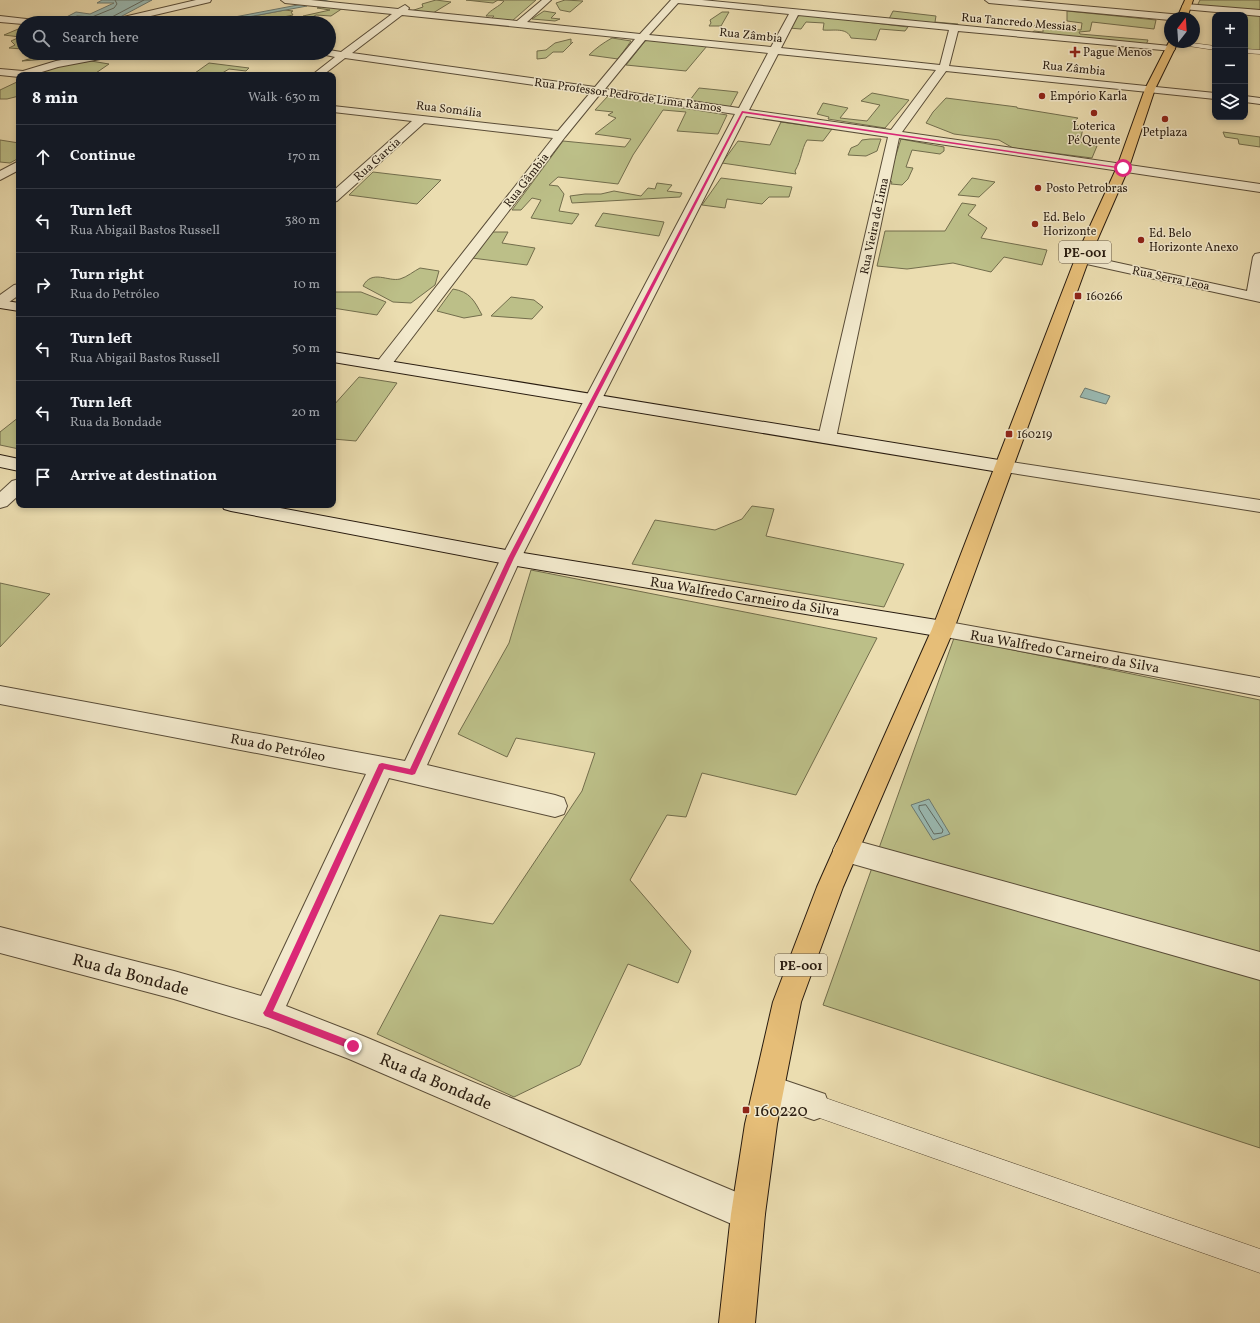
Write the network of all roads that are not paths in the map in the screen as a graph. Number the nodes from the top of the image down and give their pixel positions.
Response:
1 (207, 0) edge
2 (285, 0) edge
3 (547, 0) edge
4 (675, 0) edge
5 (989, 0) edge
6 (152, 3) dead end
7 (1188, 3) edge
8 (410, 4) dead end
9 (399, 12) junction
10 (795, 12) junction
11 (1260, 13) edge
12 (127, 16) edge
13 (140, 16) edge
14 (1164, 16) edge
15 (0, 19) edge
16 (16, 21) edge
17 (519, 24) junction
18 (954, 28) junction
19 (642, 37) junction
20 (1164, 44) edge
21 (1200, 47) edge
22 (1173, 48) edge
23 (1212, 48) edge
24 (774, 51) junction
25 (1248, 51) edge
26 (1260, 52) edge
27 (336, 53) edge
28 (344, 54) junction
29 (78, 60) edge
30 (944, 67) junction
31 (0, 72) edge
32 (31, 72) edge
33 (321, 72) edge
34 (16, 74) edge
35 (16, 78) edge
36 (6, 83) dead end
37 (1150, 89) junction
38 (599, 90) junction
39 (1212, 96) edge
40 (1248, 99) edge
41 (1260, 101) edge
42 (336, 109) edge
43 (742, 112) junction
44 (421, 119) junction
45 (561, 135) junction
46 (894, 135) junction
47 (16, 167) edge
48 (1123, 168) junction
49 (0, 176) edge
50 (1260, 188) edge
51 (336, 195) edge
52 (1260, 257) edge
53 (1082, 259) junction
54 (16, 290) edge
55 (1257, 297) edge
56 (0, 303) edge
57 (16, 306) edge
58 (336, 357) edge
59 (383, 365) junction
60 (593, 400) junction
61 (827, 438) junction
62 (0, 461) edge
63 (16, 464) edge
64 (1005, 467) junction
65 (16, 488) edge
66 (0, 502) edge
67 (1260, 506) edge
68 (247, 508) edge
69 (511, 558) junction
70 (943, 629) junction
71 (1260, 687) edge
72 (0, 695) edge
73 (382, 766) junction
74 (412, 772) junction
75 (555, 806) dead end
76 (846, 850) junction
77 (0, 940) edge
78 (1260, 966) edge
79 (268, 1013) junction
80 (769, 1090) junction
81 (814, 1105) joint
82 (748, 1214) junction
83 (1260, 1260) edge
84 (737, 1323) edge

1 - 13 street
2 - 9 street, Rua Zâmbia
3 - 17 street
4 - 10 street, Rua Tancredo Messias
4 - 19 street, Rua Gâmbia
5 - 14 street
6 - 12 street
7 - 11 street
8 - 9 street
9 - 17 street, Rua Zâmbia
9 - 28 street
10 - 18 street, Rua Tancredo Messias
10 - 24 street
15 - 16 street
17 - 19 street, Rua Zâmbia
18 - 20 street, Rua Tancredo Messias
18 - 30 street, Rua Vieira de Lima
19 - 24 street, Rua Zâmbia
19 - 38 street, Rua Gâmbia
21 - 23 lane
22 - 37 main road, PE-001
24 - 30 street, Rua Zâmbia
24 - 43 street
25 - 26 lane
27 - 28 street, Rua Professor Pedro de Lima Ramos
28 - 33 street
28 - 38 street, Rua Professor Pedro de Lima Ramos
29 - 32 street
30 - 37 street, Rua Zâmbia
30 - 46 street, Rua Vieira de Lima
31 - 34 street
35 - 36 street
37 - 39 street, Rua Zâmbia
37 - 48 main road, PE-001
38 - 43 street, Rua Professor Pedro de Lima Ramos
38 - 45 street, Rua Gâmbia
40 - 41 street
42 - 44 street, Rua Somália
43 - 46 street, Rua Professor Pedro de Lima Ramos
43 - 60 street
44 - 45 street, Rua Somália
44 - 51 street, Rua Garcia
45 - 59 street, Rua Gâmbia
46 - 48 street, Rua Professor Pedro de Lima Ramos
46 - 61 street, Rua Vieira de Lima
47 - 49 street
48 - 50 street, Rua Professor Pedro de Lima Ramos
48 - 53 main road, PE-001
52 - 55 street
53 - 55 street, Rua Serra Leoa
53 - 64 main road, PE-001
54 - 56 street
56 - 57 street
58 - 59 street
59 - 60 street
60 - 61 street
60 - 69 street
61 - 64 street
62 - 63 street
64 - 67 street
64 - 70 main road, PE-001
65 - 66 street
68 - 69 street, Rua Walfredo Carneiro da Silva
69 - 70 street, Rua Walfredo Carneiro da Silva
69 - 74 street
70 - 71 street, Rua Walfredo Carneiro da Silva
70 - 76 main road, PE-001
72 - 73 street, Rua do Petróleo
73 - 74 street, Rua do Petróleo
73 - 79 street
74 - 75 street, Rua do Petróleo
76 - 78 street
76 - 80 main road, PE-001
77 - 79 street, Rua da Bondade
79 - 82 street, Rua da Bondade
80 - 81 street
80 - 82 main road, PE-001
81 - 83 lane
82 - 84 main road, PE-001

